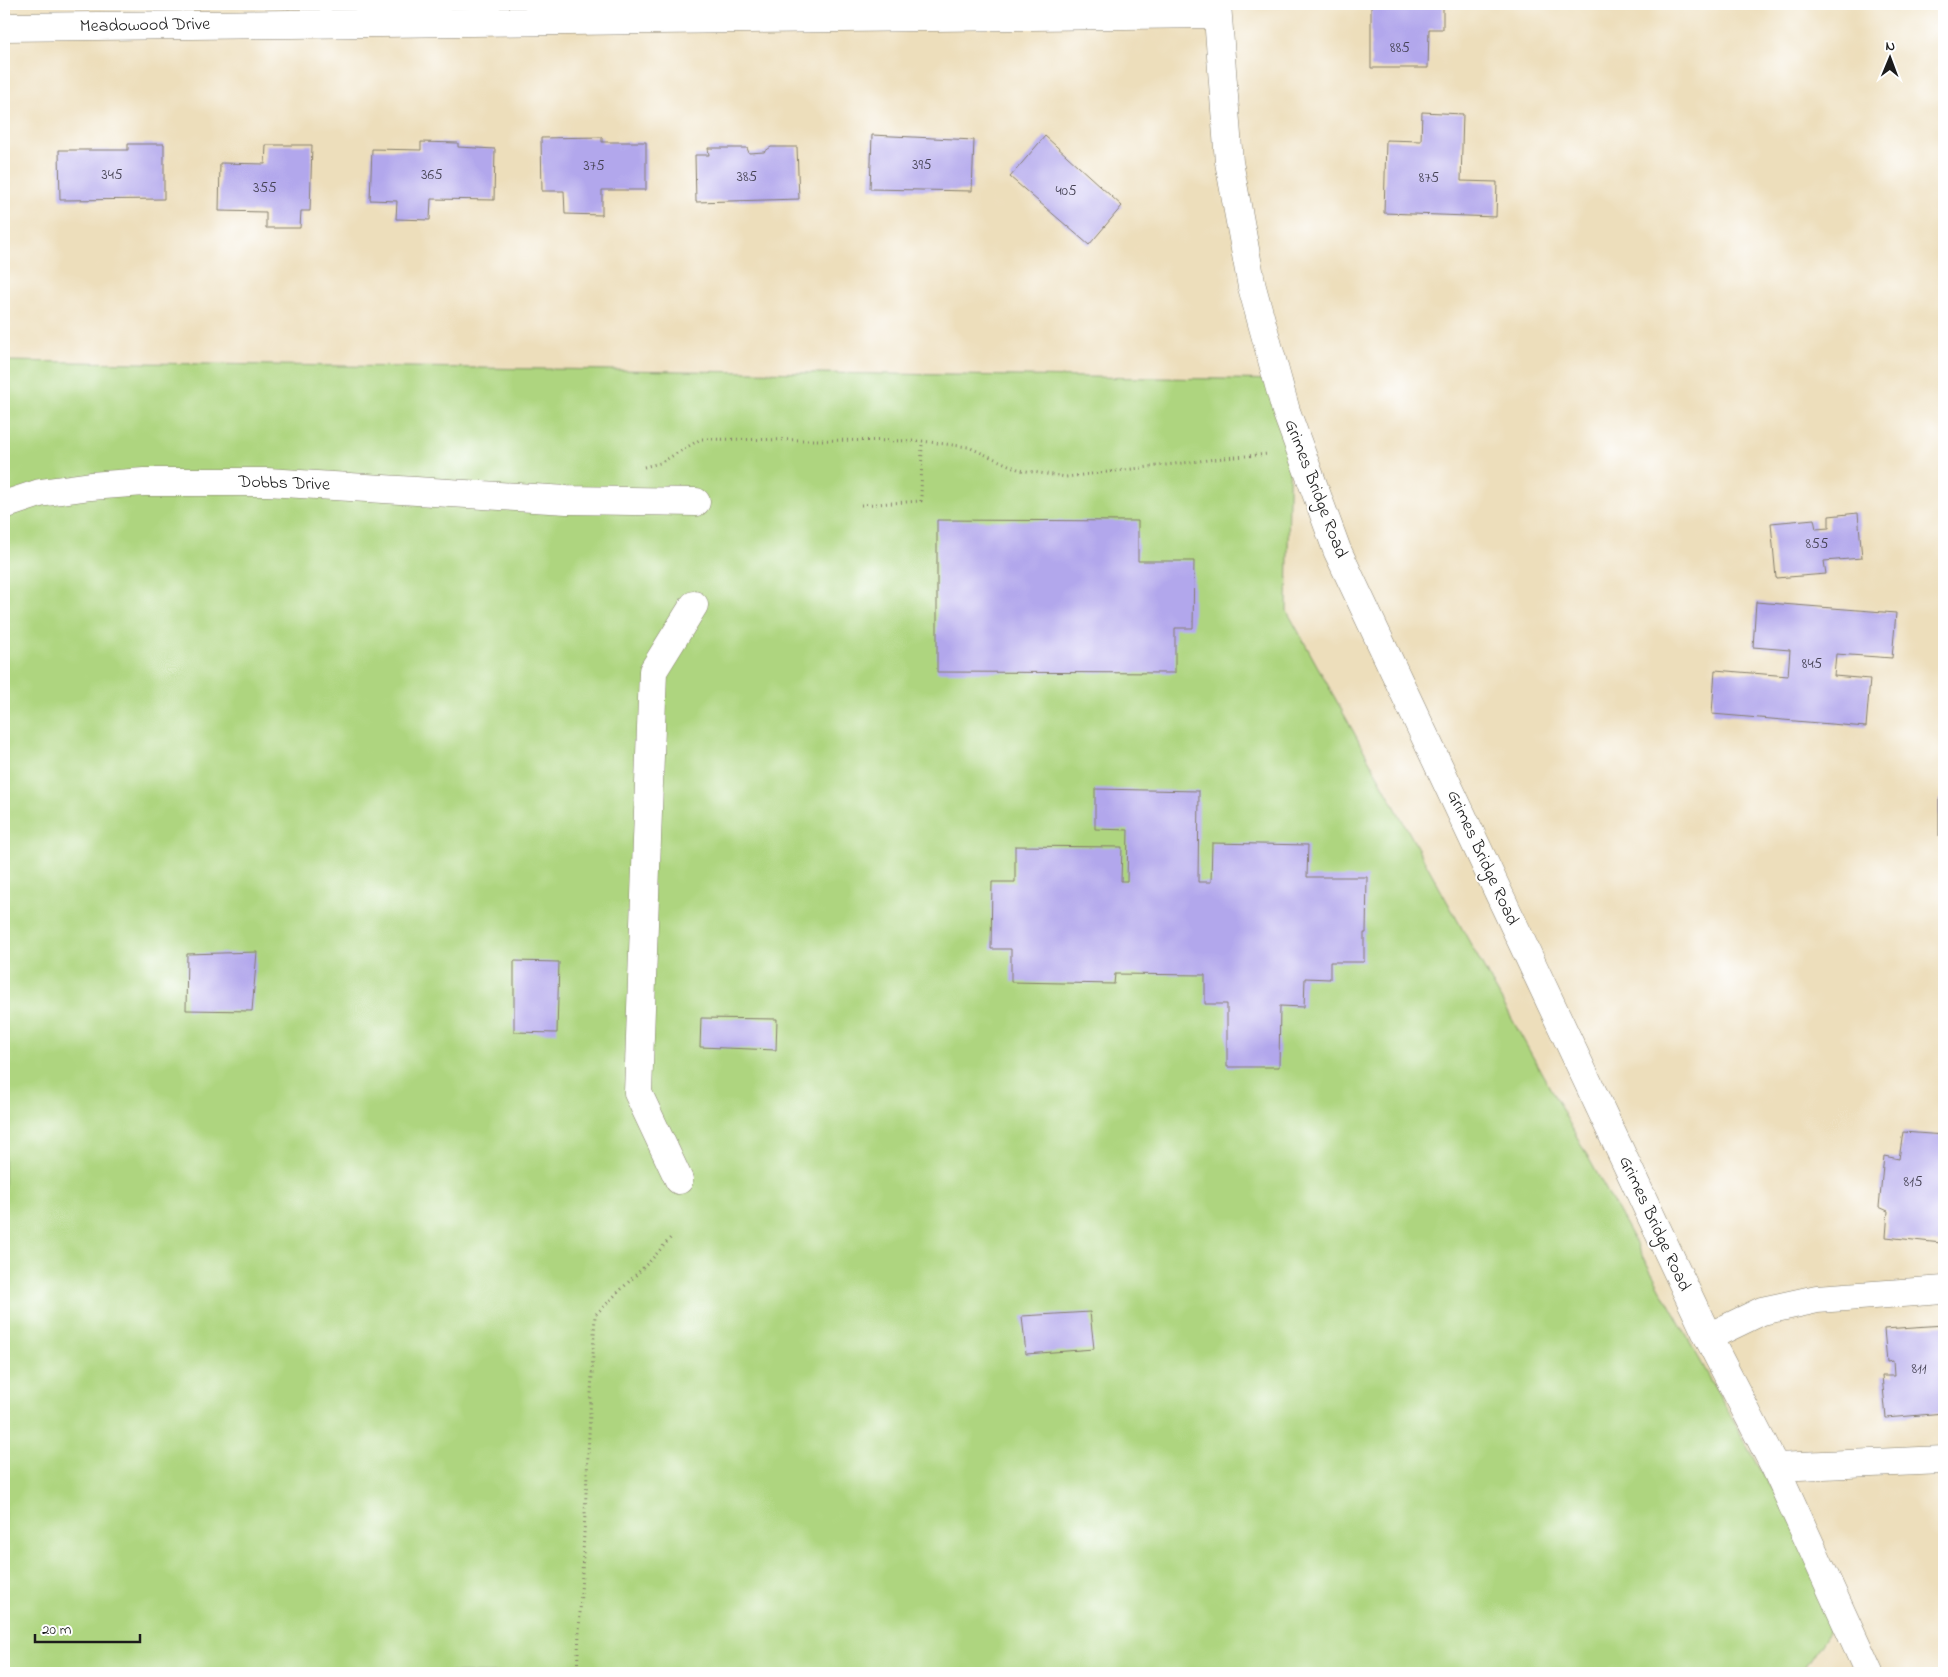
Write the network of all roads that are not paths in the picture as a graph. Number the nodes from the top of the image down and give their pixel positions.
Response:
1 (1217, 9) edge
2 (4, 27) edge
3 (696, 502) dead end
4 (4, 505) edge
5 (694, 606) dead end
6 (679, 1180) dead end
7 (1944, 1290) edge
8 (1708, 1337) junction
9 (1944, 1460) edge
10 (1775, 1467) junction
11 (1869, 1673) edge

1 - 2 street, Meadowood Drive
1 - 8 street, Grimes Bridge Road
3 - 4 street, Dobbs Drive
5 - 6 street
7 - 8 street
8 - 10 street, Grimes Bridge Road
9 - 10 street
10 - 11 street, Grimes Bridge Road

